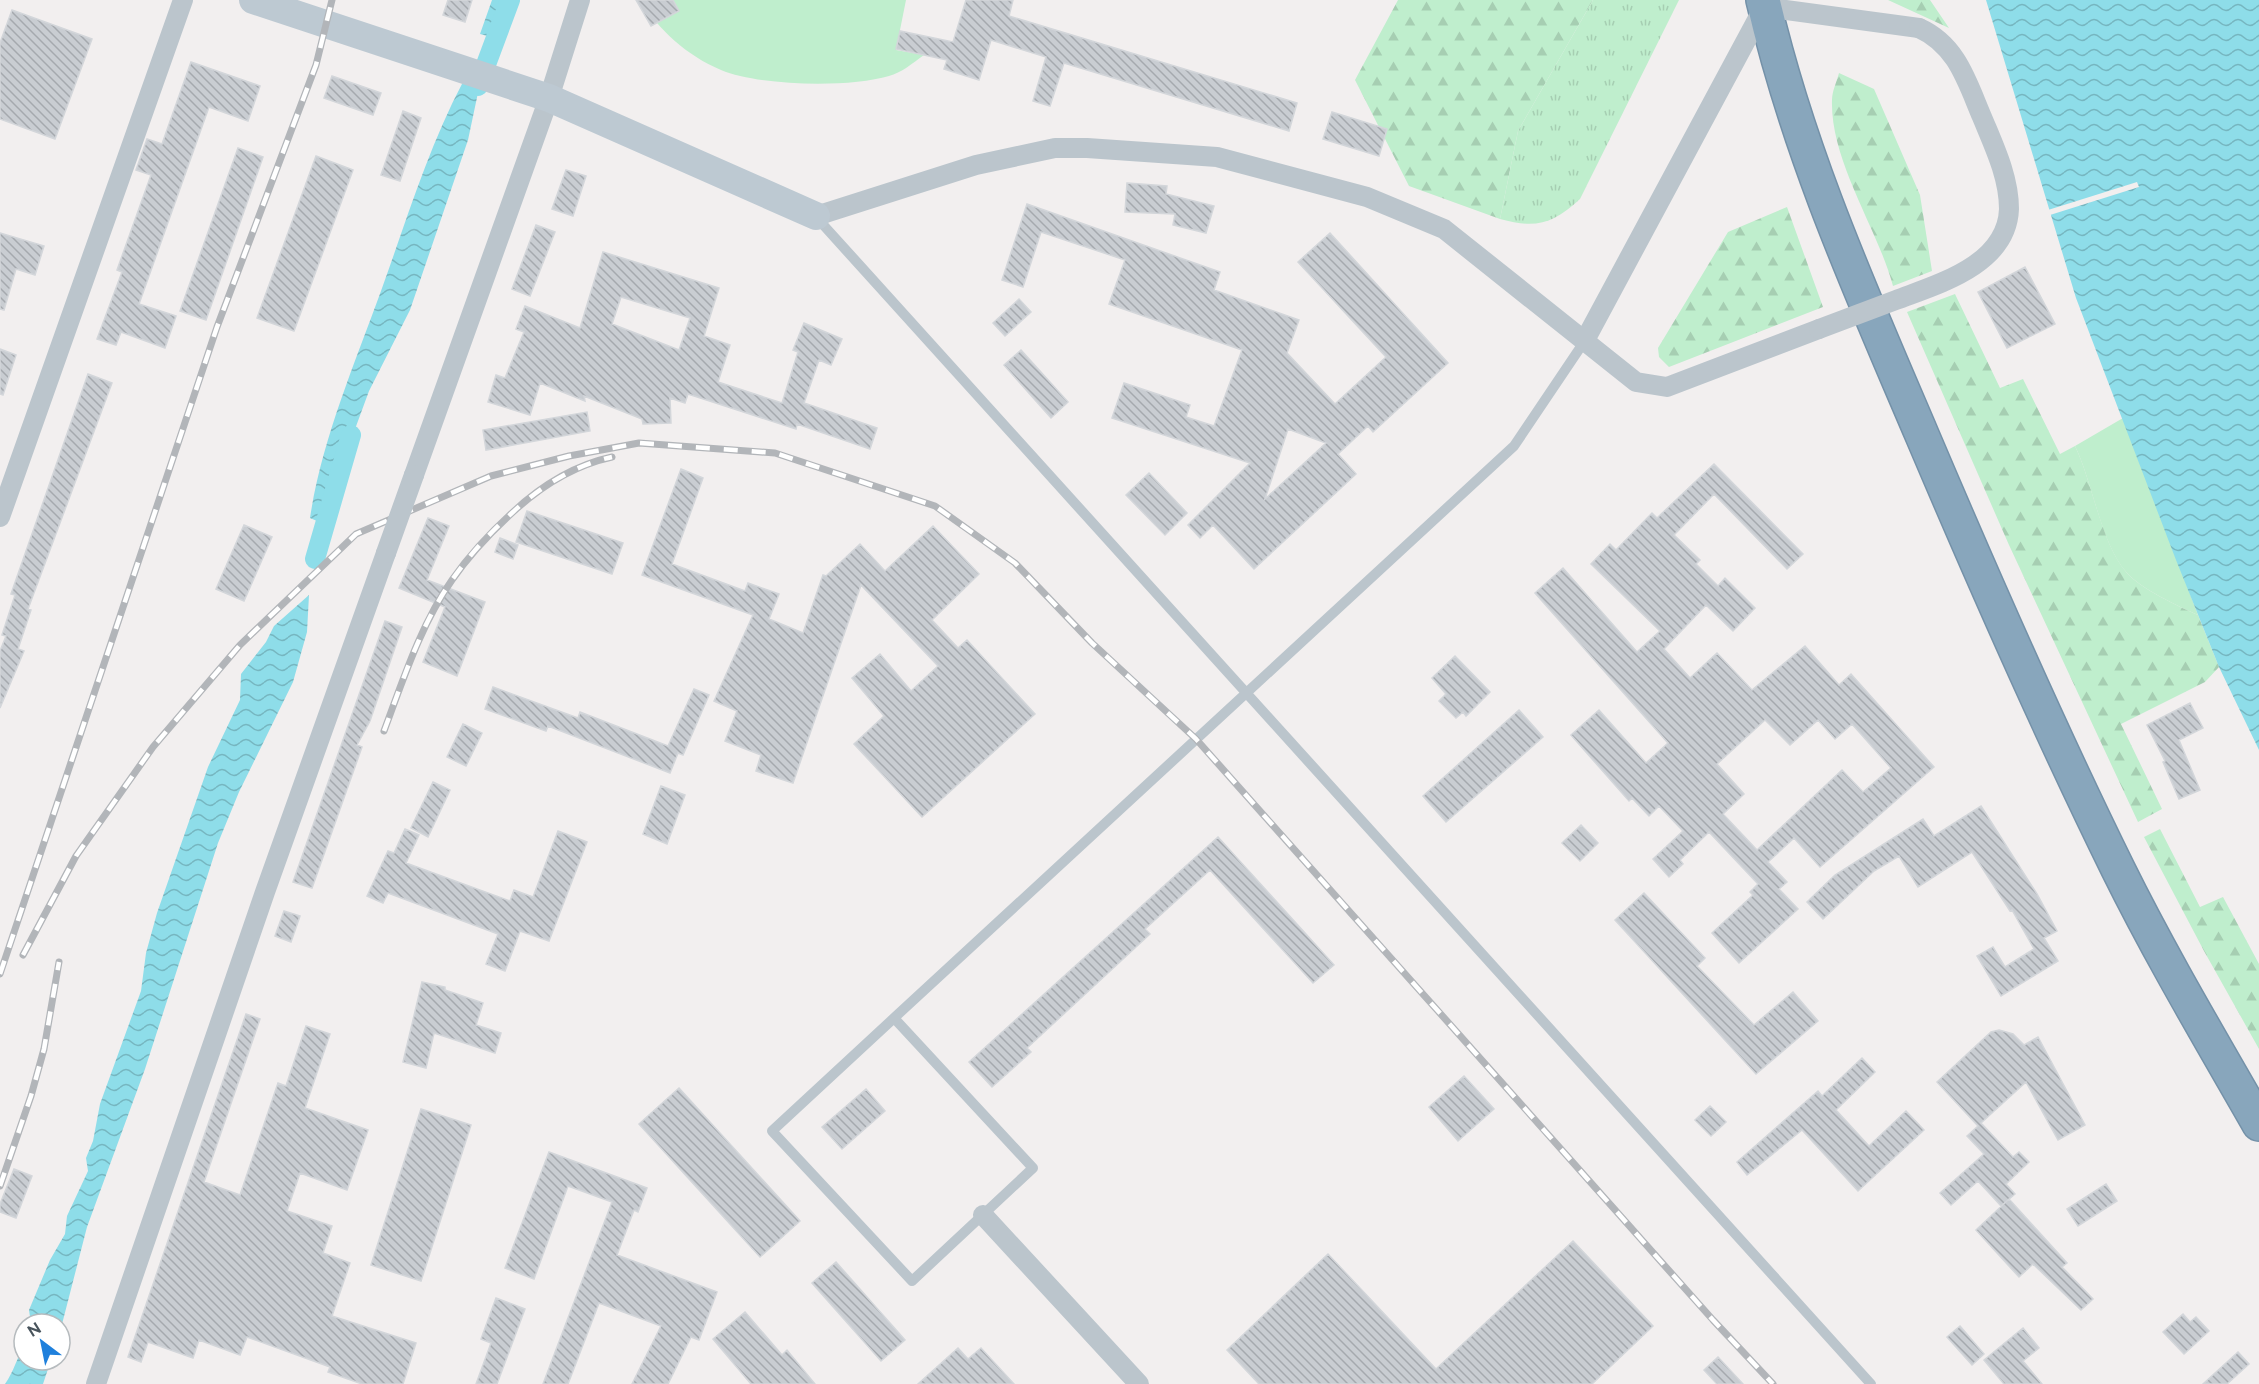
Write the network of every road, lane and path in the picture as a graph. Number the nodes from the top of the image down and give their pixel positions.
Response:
1 (183, 0) edge
2 (253, 0) edge
3 (580, 0) edge
4 (1764, 4) edge
5 (549, 98) junction
6 (816, 216) junction
7 (1584, 342) junction
8 (0, 517) edge
9 (1245, 694) junction
10 (894, 1018) junction
11 (2259, 1124) edge
12 (983, 1215) junction
13 (96, 1384) edge
14 (1139, 1384) edge
15 (1871, 1384) edge

1 - 8 street
2 - 5 street
3 - 5 street
4 - 7 street
4 - 7 street, bridge
4 - 11 highway
5 - 6 street
5 - 13 street, bridge
6 - 7 street
6 - 9 lane
7 - 9 lane
9 - 10 lane
9 - 15 lane
10 - 12 lane
10 - 12 lane
12 - 14 street

